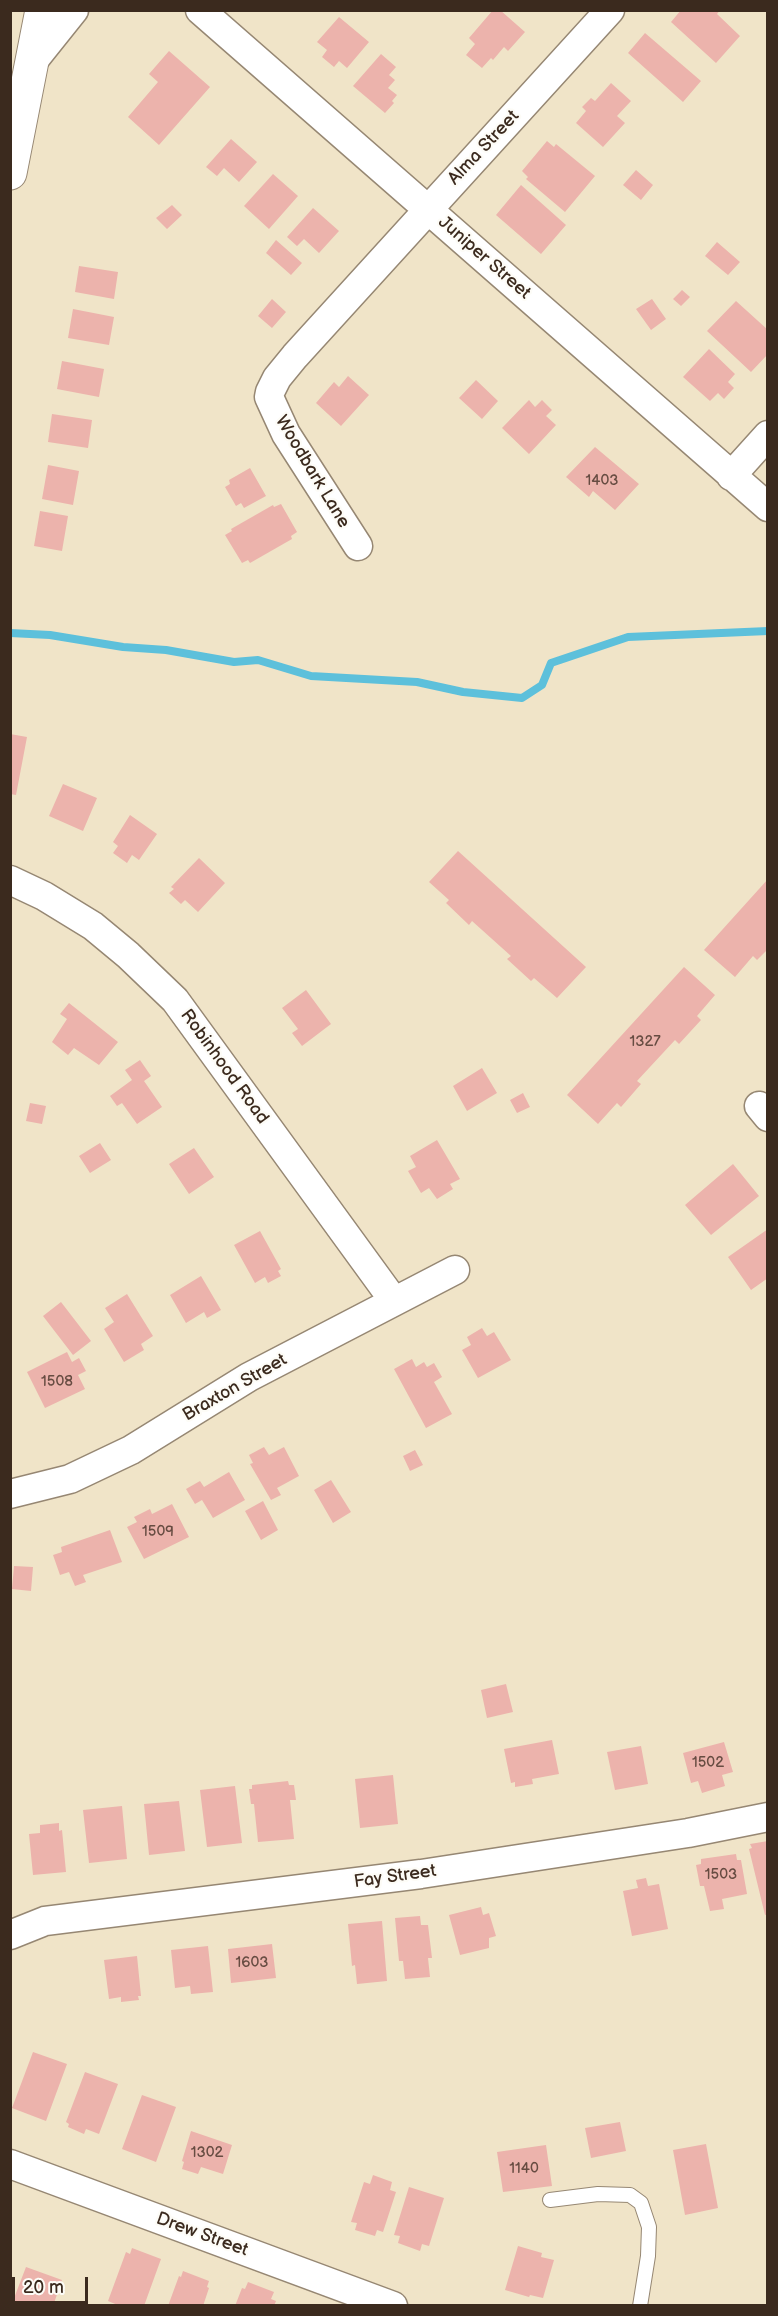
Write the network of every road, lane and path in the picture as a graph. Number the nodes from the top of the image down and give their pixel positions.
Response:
1 (42, 10) edge
2 (74, 10) edge
3 (200, 10) edge
4 (610, 10) edge
5 (30, 65) junction
6 (10, 173) edge
7 (428, 209) junction
8 (269, 397) joint
9 (768, 435) edge
10 (731, 476) junction
11 (768, 507) edge
12 (358, 546) dead end
13 (10, 880) edge
14 (455, 1270) dead end
15 (394, 1301) junction
16 (10, 1494) edge
17 (768, 1816) edge
18 (16, 1932) edge
19 (10, 2164) edge
20 (550, 2200) dead end
21 (393, 2306) edge
22 (640, 2306) edge

1 - 5 main road
2 - 5 street
3 - 7 street, Juniper Street
4 - 7 street, Alma Street
5 - 6 main road
7 - 8 street, Alma Street
7 - 10 street, Juniper Street
8 - 12 street, Woodbark Lane
9 - 10 street
10 - 11 street, Juniper Street
13 - 15 street, Robinhood Road
14 - 15 street, Braxton Street
15 - 16 street, Braxton Street
17 - 18 street, Fay Street
19 - 21 street, Drew Street
20 - 22 lane

